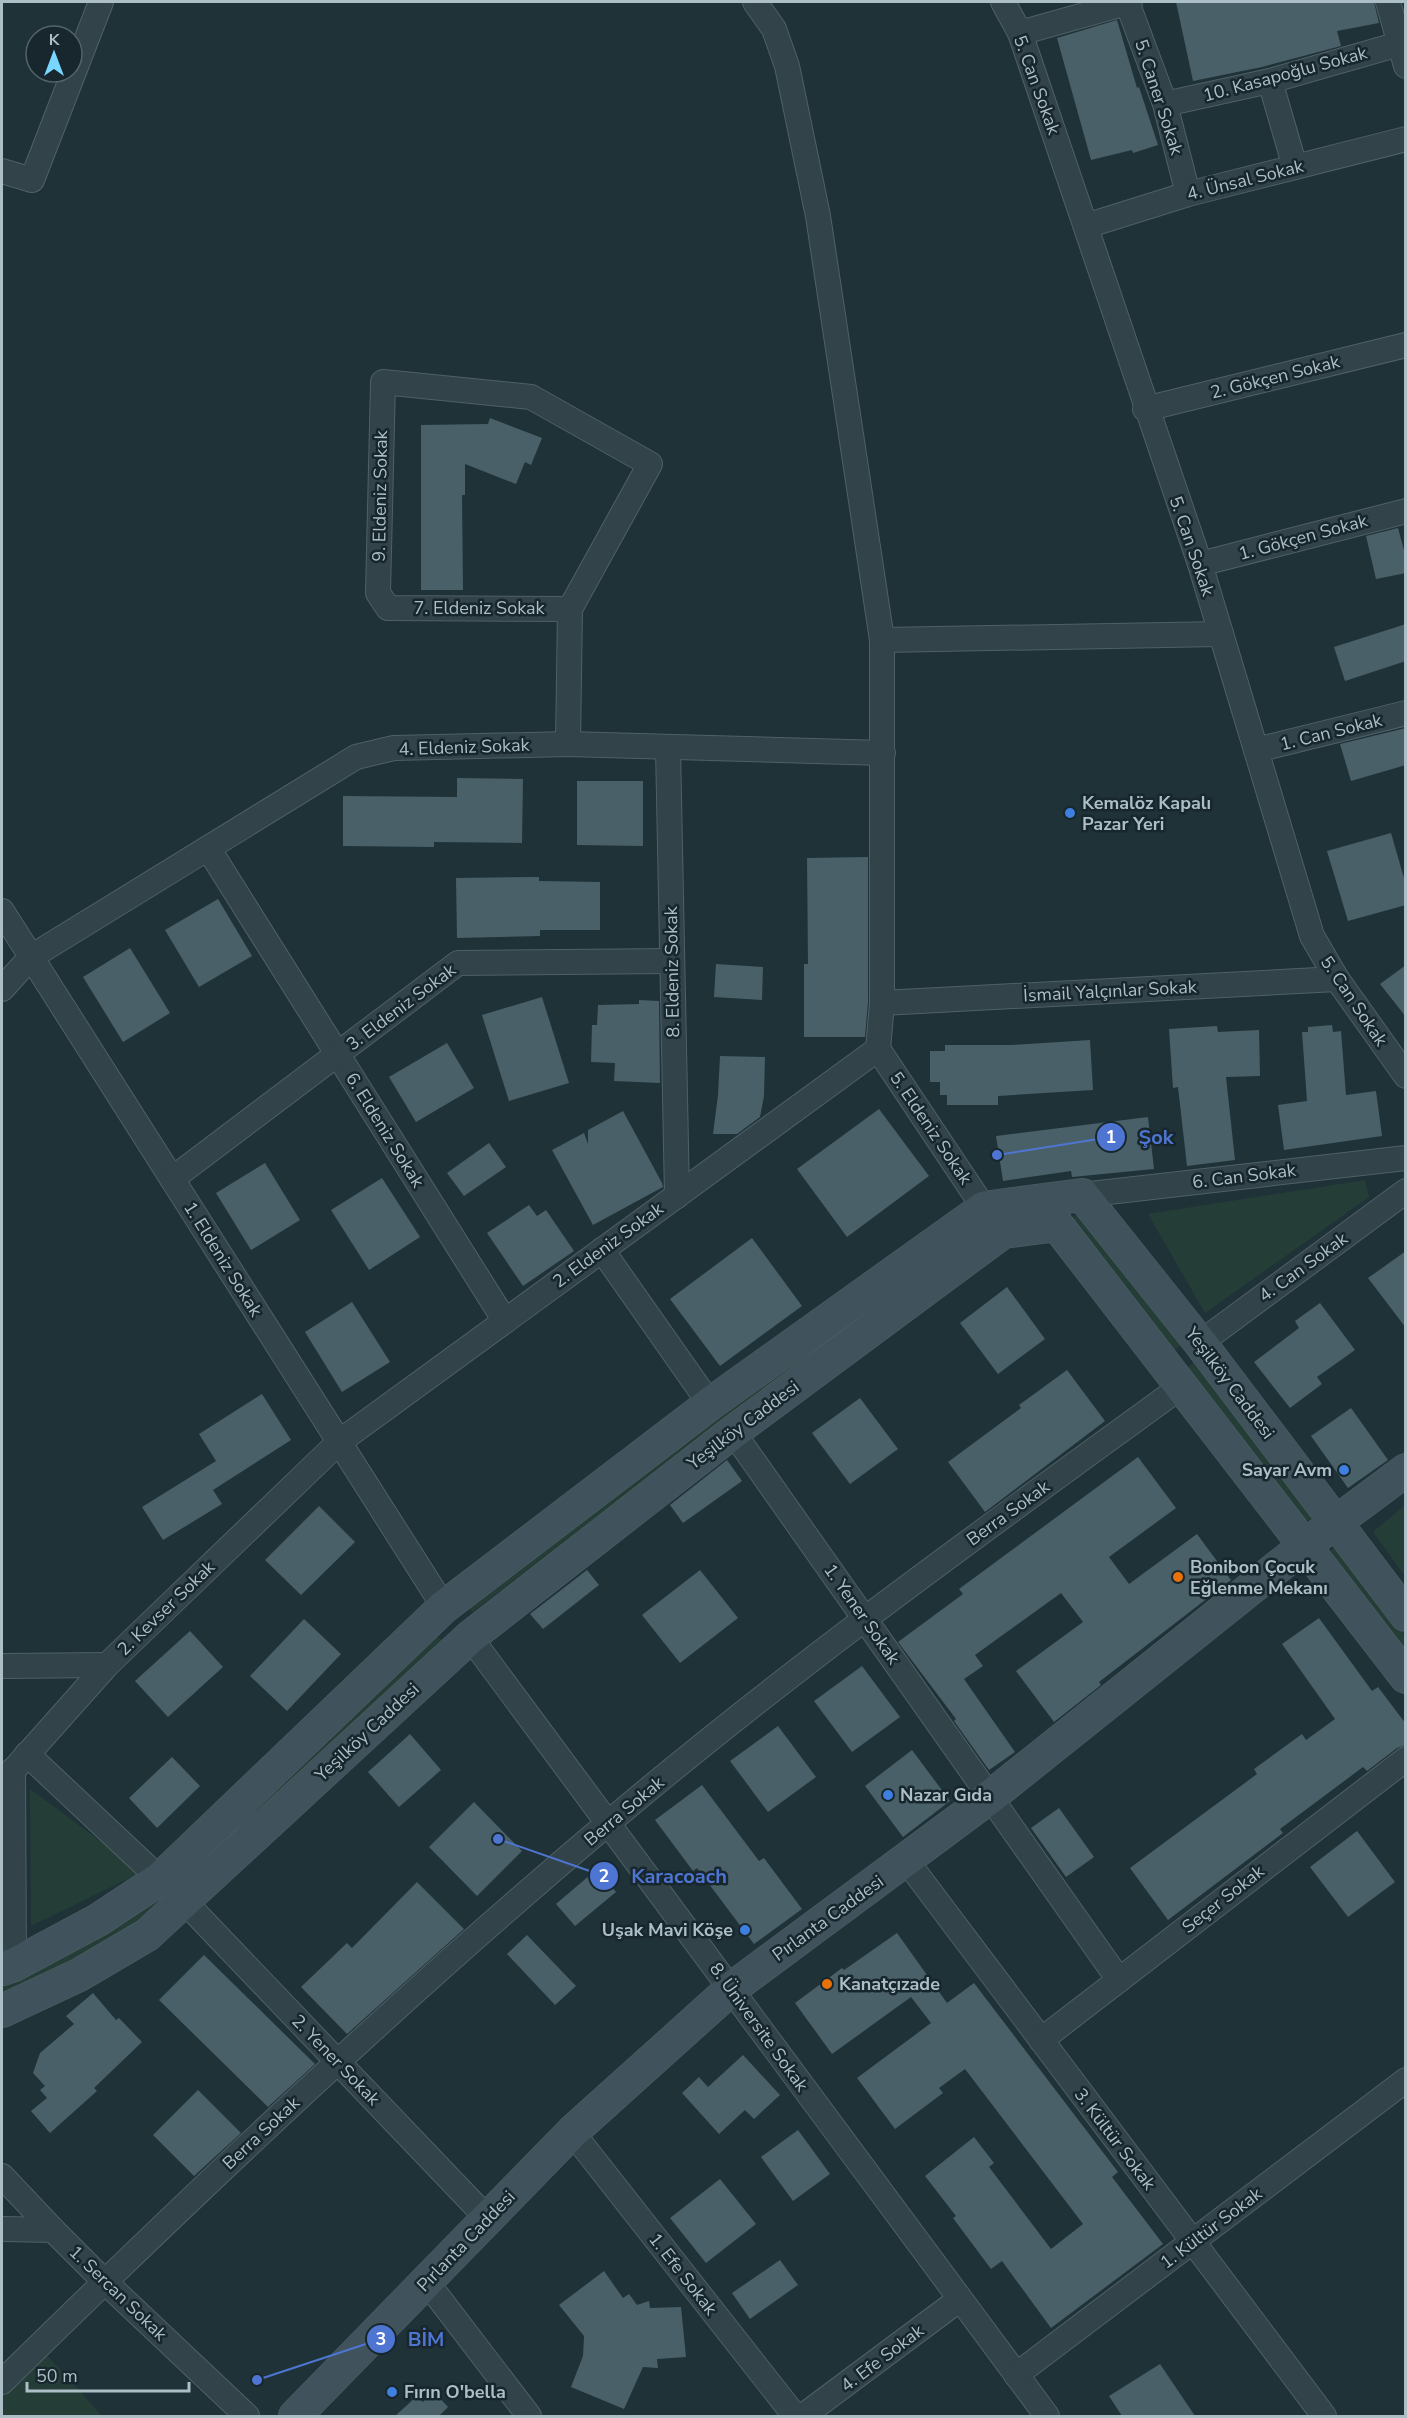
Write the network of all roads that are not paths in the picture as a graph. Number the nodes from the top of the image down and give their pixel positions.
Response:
1 (101, 2) edge
2 (754, 2) edge
3 (1003, 2) edge
4 (1128, 2) edge
5 (1388, 2) edge
6 (1020, 33) junction
7 (1403, 50) edge
8 (1270, 81) junction
9 (1165, 104) junction
10 (1406, 139) edge
11 (1295, 167) junction
12 (2, 171) edge
13 (1188, 194) junction
14 (1086, 226) junction
15 (1406, 345) edge
16 (1145, 409) junction
17 (1406, 511) edge
18 (1200, 564) junction
19 (388, 608) joint
20 (570, 609) junction
21 (1221, 634) junction
22 (882, 640) junction
23 (1406, 713) edge
24 (568, 744) junction
25 (668, 748) junction
26 (1256, 750) junction
27 (883, 753) junction
28 (208, 848) junction
29 (2, 911) edge
30 (31, 957) junction
31 (672, 961) junction
32 (1337, 979) junction
33 (2, 989) edge
34 (882, 1003) junction
35 (878, 1049) junction
36 (338, 1054) junction
37 (1406, 1076) edge
38 (1406, 1158) edge
39 (172, 1179) junction
40 (1406, 1191) edge
41 (1082, 1195) junction
42 (677, 1196) junction
43 (994, 1220) junction
44 (1057, 1225) junction
45 (602, 1250) junction
46 (506, 1321) junction
47 (1200, 1343) junction
48 (1175, 1377) junction
49 (710, 1404) junction
50 (733, 1432) junction
51 (339, 1442) junction
52 (1406, 1470) edge
53 (1335, 1522) junction
54 (1304, 1546) junction
55 (444, 1607) junction
56 (1406, 1615) edge
57 (864, 1618) junction
58 (470, 1637) junction
59 (107, 1665) junction
60 (2, 1666) edge
61 (1406, 1677) edge
62 (1406, 1759) edge
63 (14, 1769) edge
64 (990, 1797) junction
65 (608, 1823) junction
66 (906, 1860) junction
67 (160, 1879) junction
68 (184, 1901) junction
69 (8, 1967) edge
70 (1119, 1980) junction
71 (731, 1989) junction
72 (2, 2011) edge
73 (1041, 2040) junction
74 (337, 2061) junction
75 (1406, 2079) edge
76 (572, 2132) junction
77 (2, 2176) edge
78 (488, 2220) junction
79 (2, 2229) edge
80 (53, 2229) junction
81 (1192, 2243) junction
82 (104, 2282) junction
83 (426, 2282) junction
84 (960, 2299) junction
85 (1016, 2375) junction
86 (2, 2382) edge
87 (247, 2416) edge
88 (295, 2416) edge
89 (529, 2416) edge
90 (795, 2416) edge
91 (803, 2416) edge
92 (1047, 2416) edge
93 (1324, 2416) edge

1 - 12 street
2 - 22 street
3 - 6 street, 5. Can Sokak
4 - 6 street
4 - 9 street, 5. Caner Sokak
5 - 7 street
6 - 14 street, 5. Can Sokak
7 - 8 street, 10. Kasapoğlu Sokak
8 - 9 street, 10. Kasapoğlu Sokak
8 - 11 street
9 - 13 street, 5. Caner Sokak
10 - 11 street, 4. Ünsal Sokak
11 - 13 street, 4. Ünsal Sokak
13 - 14 street, 4. Ünsal Sokak
14 - 16 street, 5. Can Sokak
15 - 16 street, 2. Gökçen Sokak
16 - 18 street, 5. Can Sokak
17 - 18 street, 1. Gökçen Sokak
18 - 21 street, 5. Can Sokak
19 - 20 street, 7. Eldeniz Sokak
19 - 20 street, 9. Eldeniz Sokak
20 - 24 street
21 - 22 street
21 - 26 street, 5. Can Sokak
22 - 27 street
23 - 26 street, 1. Can Sokak
24 - 25 street, 4. Eldeniz Sokak
24 - 28 street, 4. Eldeniz Sokak
25 - 27 street, 4. Eldeniz Sokak
25 - 31 street, 8. Eldeniz Sokak
26 - 32 street, 5. Can Sokak
27 - 34 street
28 - 30 street, 4. Eldeniz Sokak
28 - 36 street, 6. Eldeniz Sokak
29 - 30 street, 1. Eldeniz Sokak
30 - 33 street, 4. Eldeniz Sokak
30 - 39 street, 1. Eldeniz Sokak
31 - 36 street, 3. Eldeniz Sokak
31 - 42 street, 8. Eldeniz Sokak
32 - 34 street, İsmail Yalçınlar Sokak
32 - 37 street, 5. Can Sokak
34 - 35 street
35 - 42 street, 2. Eldeniz Sokak
35 - 43 street, 5. Eldeniz Sokak
36 - 39 street, 3. Eldeniz Sokak
36 - 46 street, 6. Eldeniz Sokak
38 - 41 street, 6. Can Sokak
39 - 51 street, 1. Eldeniz Sokak
40 - 47 street, 4. Can Sokak
41 - 43 street, Yeşilköy Caddesi
41 - 44 street
41 - 47 street, Yeşilköy Caddesi
42 - 45 street, 2. Eldeniz Sokak
43 - 44 street, Yeşilköy Caddesi
43 - 49 street, Yeşilköy Caddesi
43 - 50 street, Yeşilköy Caddesi
44 - 48 street
45 - 46 street, 2. Eldeniz Sokak
45 - 49 street
46 - 51 street, 2. Eldeniz Sokak
47 - 48 street
47 - 53 street, Yeşilköy Caddesi
48 - 54 street
48 - 57 street, Berra Sokak
49 - 55 street, Yeşilköy Caddesi
50 - 57 street, 1. Yener Sokak
50 - 58 street, Yeşilköy Caddesi
51 - 55 street, 1. Eldeniz Sokak
51 - 59 street, 2. Kevser Sokak
52 - 53 street, Pırlanta Caddesi
53 - 54 street, Pırlanta Caddesi
53 - 56 street, Yeşilköy Caddesi
54 - 61 street
54 - 64 street, Pırlanta Caddesi
55 - 58 street
55 - 67 street, Yeşilköy Caddesi
57 - 64 street, 1. Yener Sokak
57 - 65 street, Berra Sokak
58 - 65 street, 8. Üniversite Sokak
58 - 68 street, Yeşilköy Caddesi
59 - 60 street
59 - 63 street, 2. Kevser Sokak
62 - 70 street, Seçer Sokak
63 - 67 street
63 - 69 street
64 - 66 street, Pırlanta Caddesi
64 - 70 street, 1. Yener Sokak
65 - 71 street, 8. Üniversite Sokak
65 - 74 street, Berra Sokak
66 - 71 street, Pırlanta Caddesi
66 - 73 street, 3. Kültür Sokak
67 - 69 street, Yeşilköy Caddesi
68 - 72 street, Yeşilköy Caddesi
68 - 74 street, 2. Yener Sokak
70 - 73 street, Seçer Sokak
71 - 76 street, Pırlanta Caddesi
71 - 84 street, 8. Üniversite Sokak
73 - 81 street, 3. Kültür Sokak
74 - 78 street, 2. Yener Sokak
74 - 82 street, Berra Sokak
75 - 81 street, 1. Kültür Sokak
76 - 78 street, Pırlanta Caddesi
76 - 90 street, 1. Efe Sokak
77 - 80 street, 1. Sercan Sokak
78 - 83 street, Pırlanta Caddesi
79 - 80 street
80 - 82 street, 1. Sercan Sokak
81 - 85 street, 1. Kültür Sokak
81 - 93 street, 3. Kültür Sokak
82 - 86 street, Berra Sokak
82 - 87 street, 1. Sercan Sokak
83 - 88 street, Pırlanta Caddesi
83 - 89 street
84 - 85 street, 8. Üniversite Sokak
84 - 91 street, 4. Efe Sokak
85 - 92 street, 8. Üniversite Sokak

